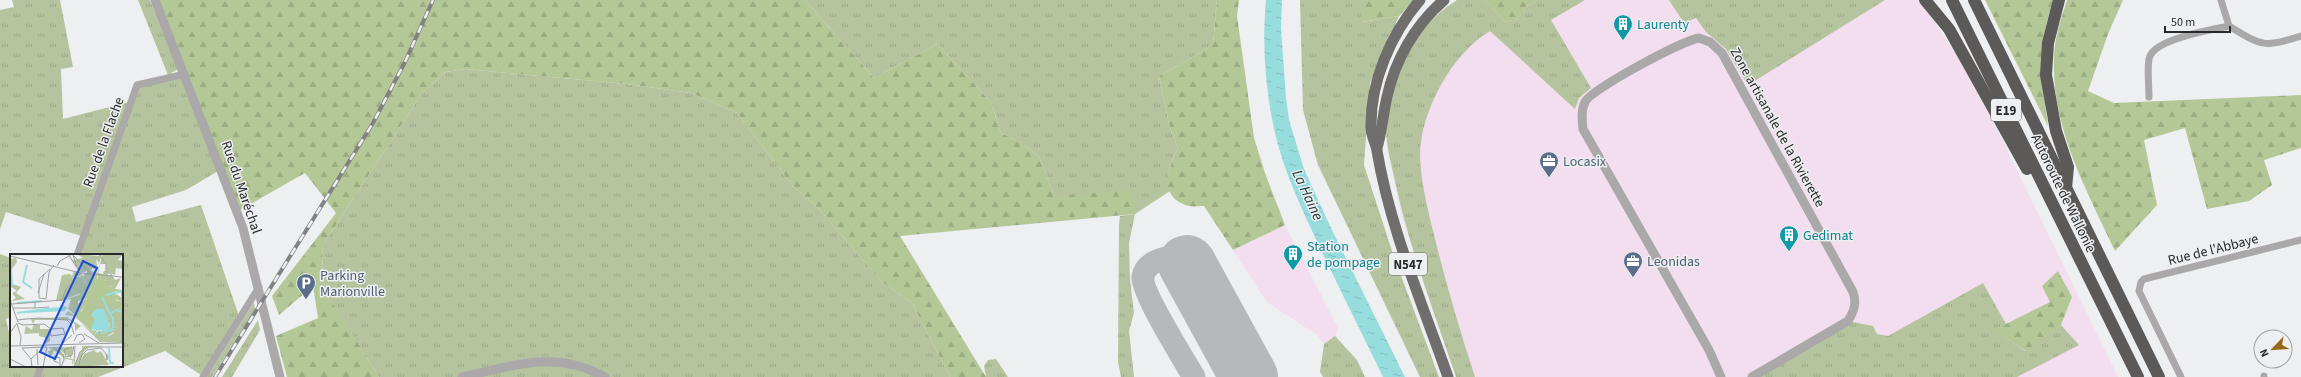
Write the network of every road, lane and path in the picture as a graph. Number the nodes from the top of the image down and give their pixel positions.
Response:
1 (155, 0) edge
2 (1420, 0) edge
3 (1444, 0) edge
4 (1925, 0) edge
5 (1931, 0) edge
6 (1952, 0) edge
7 (1974, 0) edge
8 (2058, 0) edge
9 (2221, 0) edge
10 (2229, 26) junction
11 (1949, 28) junction
12 (2301, 36) edge
13 (185, 74) junction
14 (2149, 96) dead end
15 (1377, 149) junction
16 (2066, 189) junction
17 (2060, 220) junction
18 (2301, 240) edge
19 (77, 254) edge
20 (259, 288) junction
21 (41, 367) edge
22 (37, 377) edge
23 (203, 377) edge
24 (280, 377) edge
25 (462, 377) edge
26 (605, 377) edge
27 (1448, 377) edge
28 (1721, 377) edge
29 (1752, 377) edge
30 (2138, 377) edge
31 (2159, 377) edge
32 (2181, 377) edge

1 - 13 street, Rue du Maréchal
2 - 15 main road, N547
3 - 15 main road, N547
4 - 11 highway
5 - 11 highway
6 - 17 highway, Autoroute de Wallonie / E19
7 - 16 highway, Autoroute de Wallonie / E19
8 - 16 highway
9 - 10 street
10 - 12 street
10 - 14 street
11 - 17 highway
13 - 19 street, Rue de la Flache
13 - 20 street, Rue du Maréchal
15 - 27 main road, N547
16 - 31 highway, Autoroute de Wallonie / E19
17 - 30 highway, Autoroute de Wallonie / E19
18 - 32 street, Rue de l'Abbaye
20 - 23 street
20 - 24 street, Rue du Maréchal
21 - 22 street
25 - 26 street
28 - 29 street, Zone artisanale de la Rivierette

